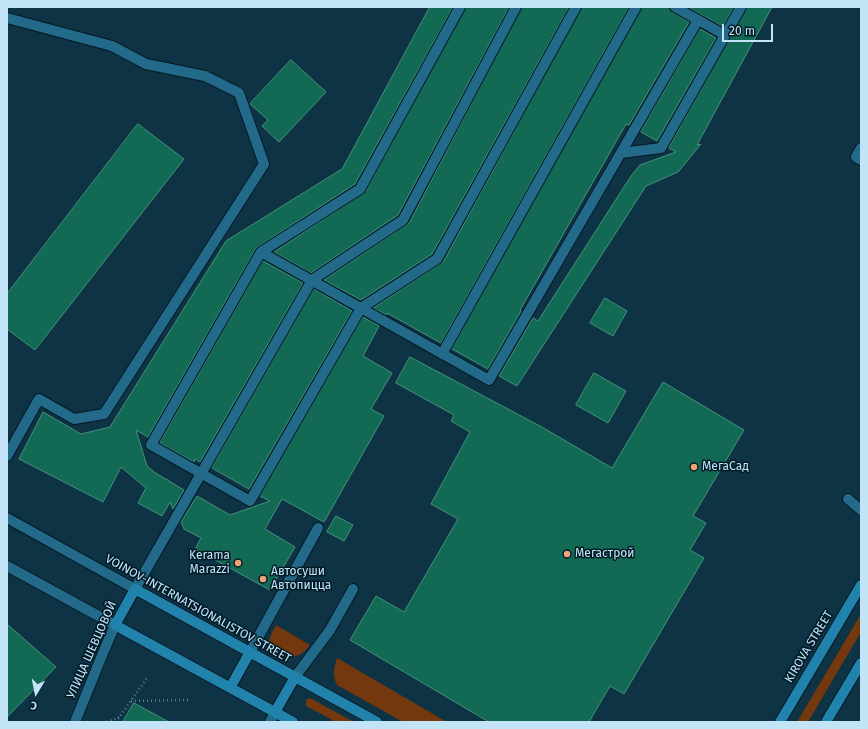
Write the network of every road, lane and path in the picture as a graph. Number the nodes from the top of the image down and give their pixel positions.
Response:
1 (460, 7) edge
2 (516, 7) edge
3 (576, 7) edge
4 (636, 7) edge
5 (675, 7) edge
6 (742, 7) edge
7 (7, 18) edge
8 (698, 20) junction
9 (725, 36) junction
10 (861, 148) edge
11 (621, 153) junction
12 (861, 160) edge
13 (261, 252) junction
14 (312, 280) junction
15 (361, 308) junction
16 (442, 354) junction
17 (7, 456) edge
18 (201, 474) junction
19 (861, 497) edge
20 (861, 510) edge
21 (7, 518) edge
22 (318, 528) dead end
23 (7, 566) edge
24 (861, 585) edge
25 (135, 589) junction
26 (353, 589) dead end
27 (115, 625) junction
28 (250, 652) junction
29 (861, 664) edge
30 (295, 677) junction
31 (147, 678) dead end
32 (230, 688) junction
33 (188, 700) dead end
34 (131, 701) junction
35 (275, 712) junction
36 (120, 717) junction
37 (75, 722) edge
38 (107, 722) edge
39 (116, 722) edge
40 (270, 722) edge
41 (293, 722) edge
42 (377, 722) edge
43 (780, 722) edge
44 (826, 722) edge

1 - 13 street
2 - 14 street
3 - 15 street
4 - 16 street
5 - 8 street
6 - 9 street
7 - 17 street
8 - 9 street
8 - 11 street
9 - 11 street
10 - 12 street
11 - 16 street
13 - 14 street
13 - 18 street
14 - 15 street
14 - 18 street
15 - 16 street
15 - 18 street
18 - 25 street
19 - 20 street
21 - 25 street, VOINOV-INTERNATSIONALISTOV STREET
22 - 28 street
23 - 27 street
24 - 43 street, KIROVA STREET
25 - 27 street, УЛИЦА ШЕВЦОВОЙ
25 - 28 street, VOINOV-INTERNATSIONALISTOV STREET
26 - 30 street
27 - 32 street
27 - 37 street, УЛИЦА ШЕВЦОВОЙ
28 - 30 street, VOINOV-INTERNATSIONALISTOV STREET
28 - 32 street
29 - 44 street
30 - 35 street
30 - 42 street, VOINOV-INTERNATSIONALISTOV STREET
31 - 34 path
32 - 35 street
33 - 34 path
34 - 36 path
35 - 40 street
35 - 41 street
36 - 38 path
36 - 39 path

